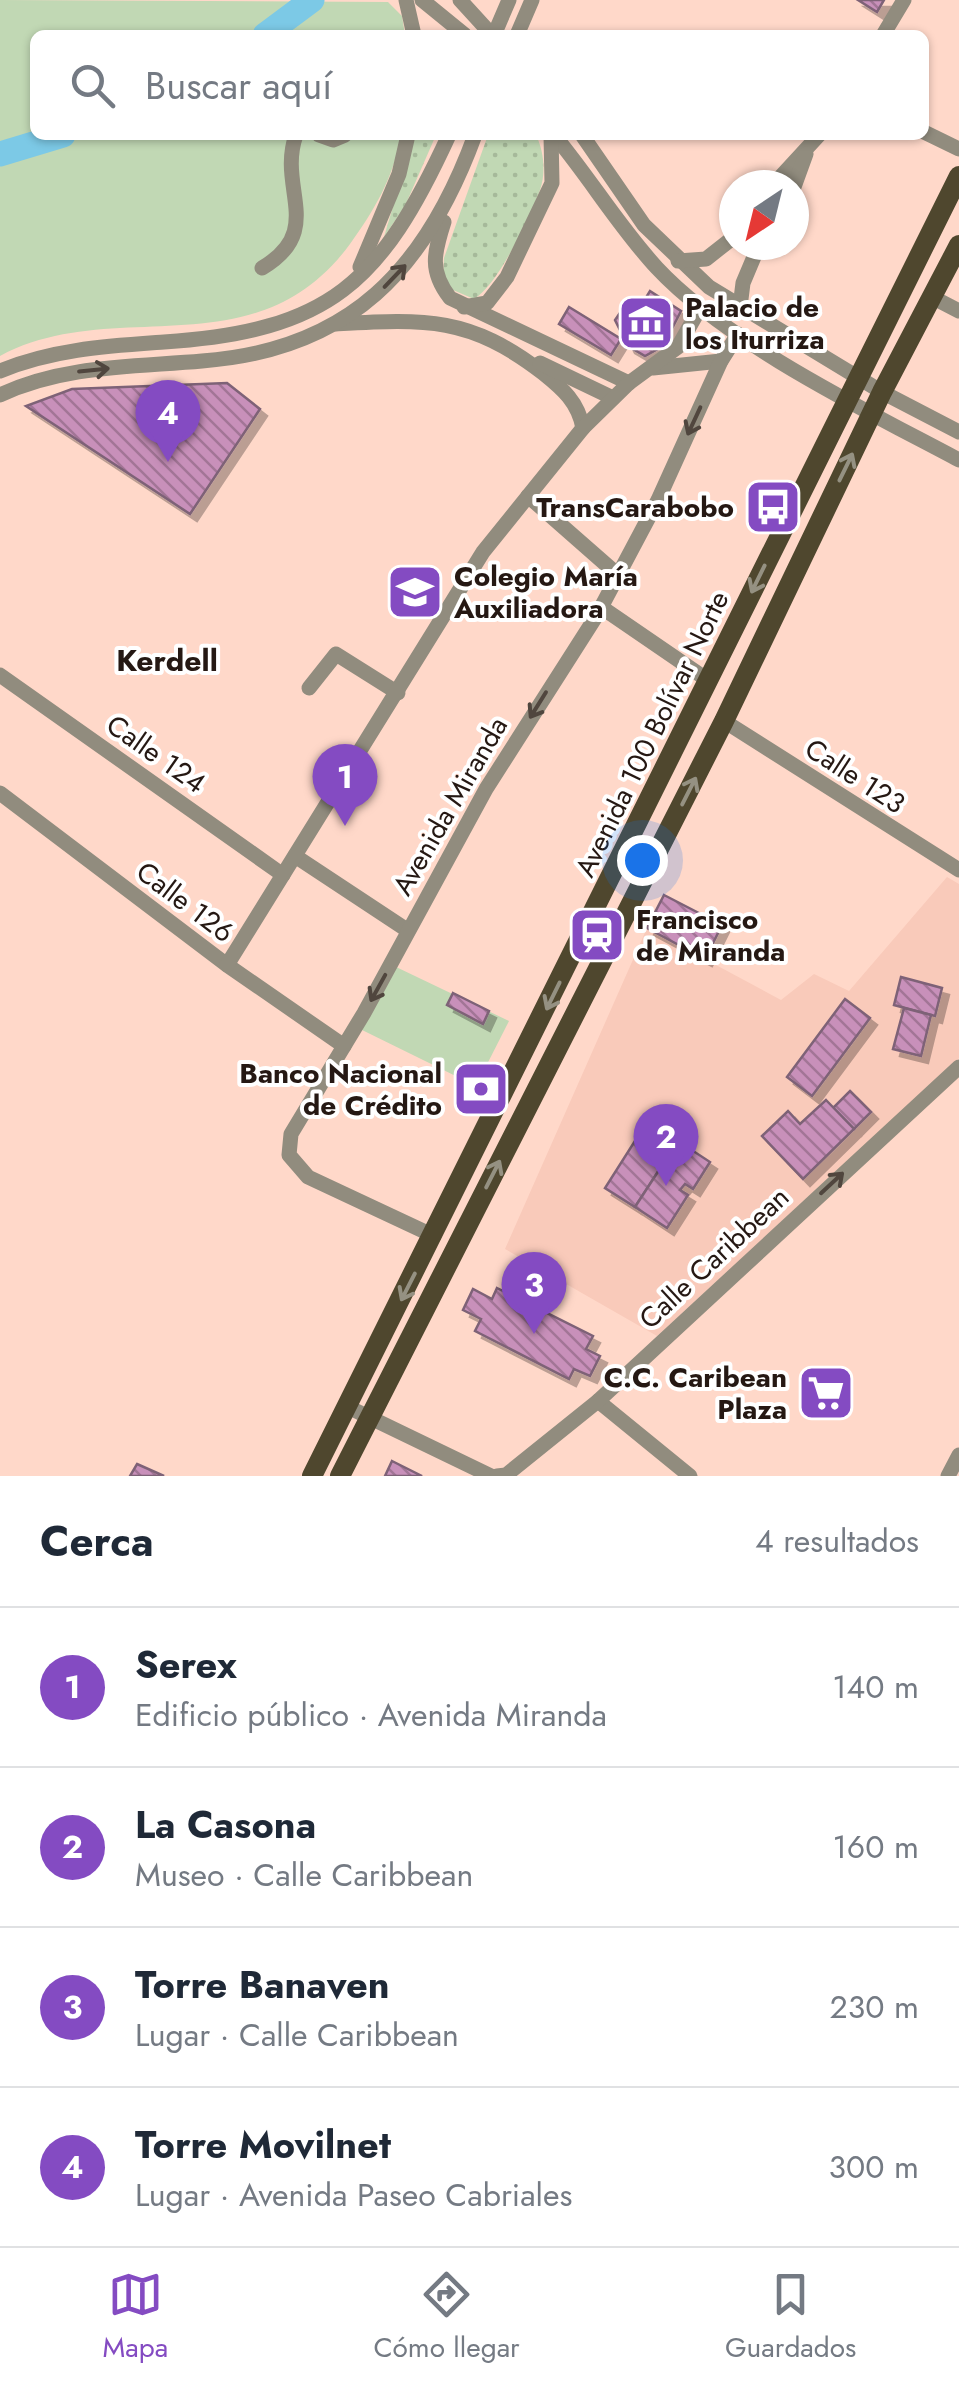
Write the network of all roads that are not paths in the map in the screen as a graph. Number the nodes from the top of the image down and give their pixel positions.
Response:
1 (406, 0) edge
2 (422, 0) edge
3 (904, 0) edge
4 (509, 1) edge
5 (465, 2) edge
6 (530, 5) edge
7 (413, 30) edge
8 (459, 30) edge
9 (489, 30) edge
10 (495, 30) edge
11 (519, 30) edge
12 (886, 30) edge
13 (929, 135) edge
14 (294, 140) edge
15 (407, 140) edge
16 (448, 140) edge
17 (473, 140) edge
18 (552, 140) edge
19 (556, 140) edge
20 (585, 140) edge
21 (815, 140) edge
22 (808, 150) junction
23 (959, 150) edge
24 (788, 170) edge
25 (800, 170) edge
26 (959, 176) edge
27 (453, 196) junction
28 (959, 245) edge
29 (719, 249) edge
30 (752, 260) edge
31 (678, 261) junction
32 (262, 268) dead end
33 (354, 280) junction
34 (932, 296) junction
35 (464, 307) junction
36 (740, 307) junction
37 (700, 308) junction
38 (959, 310) edge
39 (332, 324) junction
40 (738, 334) junction
41 (514, 350) junction
42 (721, 361) junction
43 (652, 368) junction
44 (0, 371) edge
45 (858, 376) junction
46 (629, 383) junction
47 (882, 392) junction
48 (0, 395) edge
49 (847, 397) junction
50 (613, 398) junction
51 (872, 412) junction
52 (583, 428) junction
53 (959, 432) edge
54 (959, 460) edge
55 (528, 496) junction
56 (618, 575) junction
57 (601, 607) junction
58 (0, 675) edge
59 (709, 681) junction
60 (310, 688) dead end
61 (398, 694) junction
62 (724, 722) junction
63 (0, 793) edge
64 (295, 856) junction
65 (959, 870) edge
66 (283, 874) junction
67 (408, 930) junction
68 (227, 965) junction
69 (344, 1046) junction
70 (959, 1067) edge
71 (434, 1236) junction
72 (598, 1401) junction
73 (348, 1406) junction
74 (370, 1417) junction
75 (959, 1456) edge
76 (312, 1476) edge
77 (340, 1476) edge
78 (494, 1476) edge
79 (690, 1476) edge
80 (948, 1476) edge

1 - 7 street
2 - 8 street
3 - 12 street
4 - 10 street
5 - 9 street
6 - 11 street
13 - 23 street
14 - 32 street
15 - 33 street
16 - 33 street
17 - 27 street
18 - 35 street
19 - 37 street
20 - 31 street
21 - 22 street
22 - 24 street
22 - 25 street
26 - 45 main road, Avenida 100 Bolívar Norte
27 - 35 street
39 -> 27 street
28 - 34 main road, Avenida 100 Bolívar Norte
29 - 31 street
30 - 36 street
31 - 36 street
33 - 44 street
34 - 38 street
34 - 47 main road, Avenida 100 Bolívar Norte
35 - 46 street
36 - 45 street
37 - 40 street
37 - 43 street
39 - 41 street
48 -> 39 street
40 - 42 street, Avenida Miranda
40 - 49 street
41 - 50 street
41 - 52 street
42 - 43 street
42 -> 56 street, Avenida Miranda
43 - 46 street
45 - 47 street
45 - 49 main road, Avenida 100 Bolívar Norte
46 - 50 street
47 - 51 main road, Avenida 100 Bolívar Norte
47 - 53 street
49 - 51 street
49 -> 59 main road, Avenida 100 Bolívar Norte
50 - 52 street
51 - 54 street
62 -> 51 main road, Avenida 100 Bolívar Norte
52 - 55 street
55 - 56 street
55 - 61 street
56 - 57 street, Avenida Miranda
57 - 59 street
57 -> 67 street, Avenida Miranda
58 - 66 street, Calle 124
59 -> 71 main road, Avenida 100 Bolívar Norte
60 - 61 street
61 - 64 street
62 - 65 street, Calle 123
74 -> 62 main road, Avenida 100 Bolívar Norte
63 - 68 street, Calle 126
64 - 66 street
64 - 67 street
66 - 68 street
67 -> 69 street, Avenida Miranda
68 - 69 street, Calle 126
69 - 71 street, Avenida Miranda
72 -> 70 street, Calle Caribbean
71 -> 73 main road, Avenida 100 Bolívar Norte
72 - 78 street, Calle Caribbean
72 - 79 street
73 - 74 street, Calle Caribbean
73 - 76 main road, Avenida 100 Bolívar Norte
74 - 77 main road, Avenida 100 Bolívar Norte
74 - 78 street, Calle Caribbean
75 - 80 street

